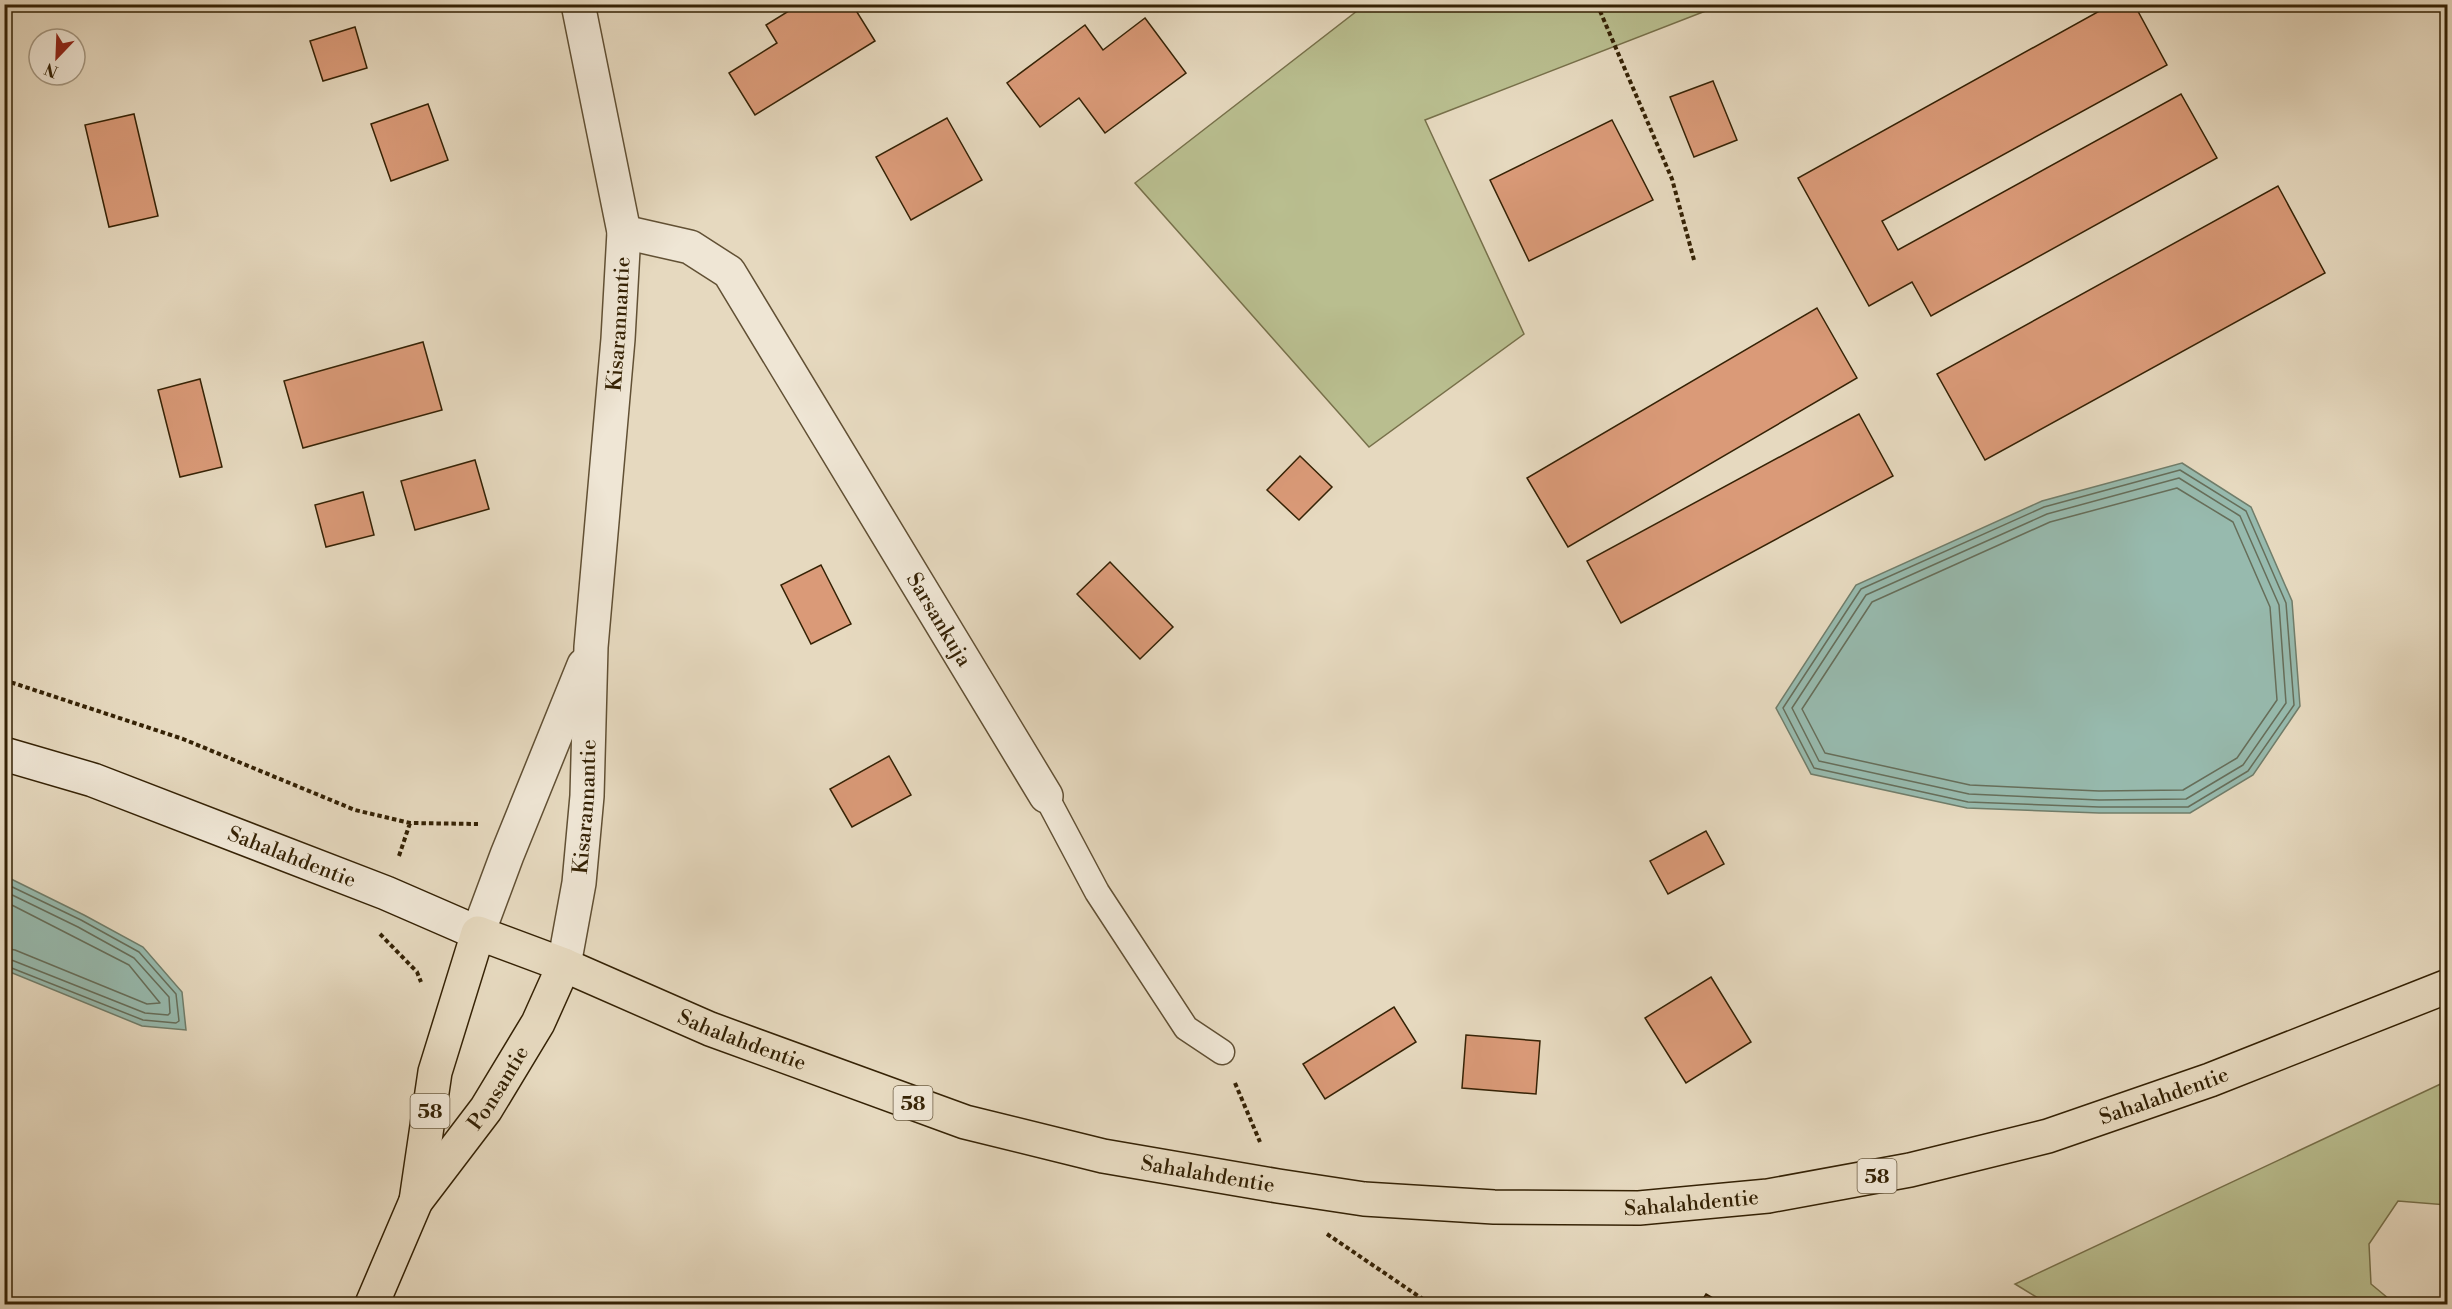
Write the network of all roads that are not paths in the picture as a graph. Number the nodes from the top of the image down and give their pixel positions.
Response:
1 (578, 4) edge
2 (624, 232) junction
3 (591, 647) junction
4 (4, 754) edge
5 (1046, 796) joint
6 (478, 933) junction
7 (564, 965) junction
8 (2448, 986) edge
9 (1222, 1052) road end
10 (416, 1201) junction
11 (372, 1305) edge

1 - 2 street, Kisarannantie
2 - 3 street, Kisarannantie
2 - 5 street, Sarsankuja
3 - 6 street, Kisarannantie
3 - 7 street, Kisarannantie
4 - 6 street, Sahalahdentie
5 - 9 lane, Sarsankuja
6 - 7 main road, Sahalahdentie / 58
6 - 10 main road, Ponsantie / 58
7 - 8 main road, Sahalahdentie / 58
7 - 10 main road, Ponsantie / 58
10 - 11 main road, Ponsantie / 58

